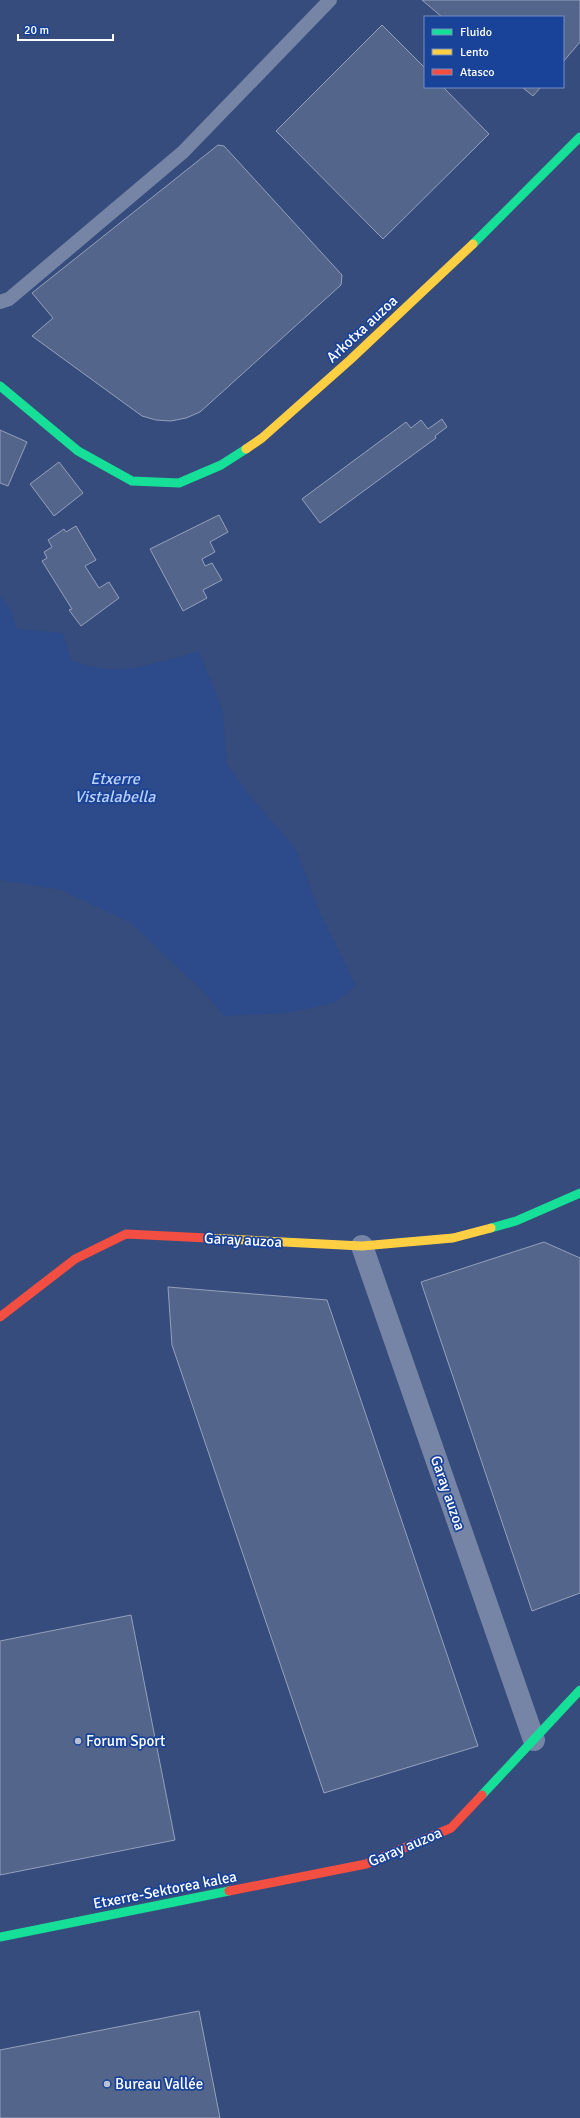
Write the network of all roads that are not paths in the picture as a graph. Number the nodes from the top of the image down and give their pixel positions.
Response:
1 (330, 0) edge
2 (580, 137) edge
3 (0, 302) edge
4 (0, 386) edge
5 (580, 1193) edge
6 (362, 1246) junction
7 (0, 1317) edge
8 (580, 1690) edge
9 (534, 1740) junction
10 (336, 1871) joint
11 (0, 1937) edge

1 - 3 lane
2 - 4 street, Arkotxa auzoa
5 - 6 street, Garay auzoa
6 - 7 street, Garay auzoa
6 - 9 street, Garay auzoa
8 - 9 street, Garay auzoa
9 - 10 street, Garay auzoa
10 - 11 street, Etxerre-Sektorea kalea

